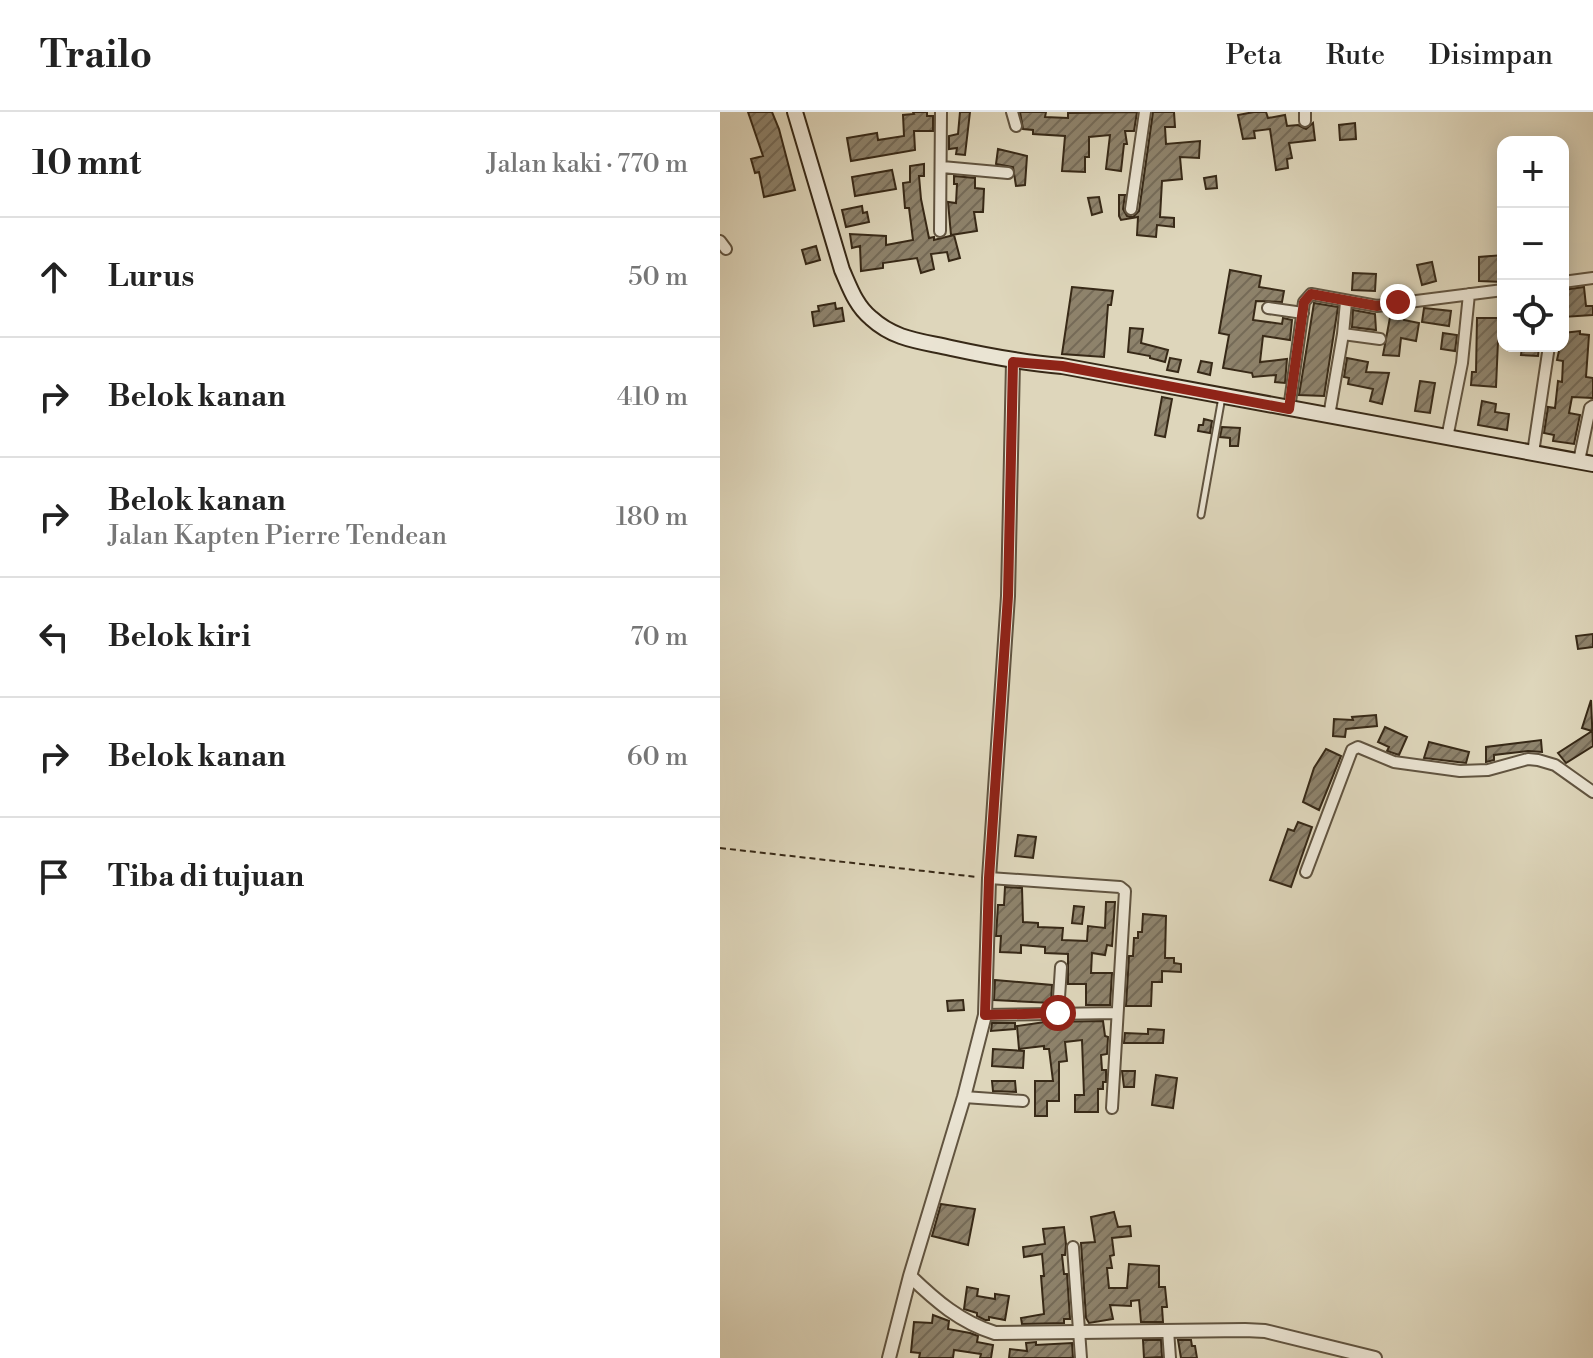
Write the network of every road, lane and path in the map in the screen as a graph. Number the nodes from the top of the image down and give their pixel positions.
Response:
1 (795, 112) edge
2 (941, 112) edge
3 (1012, 112) edge
4 (1145, 112) edge
5 (1016, 126) dead end
6 (942, 167) junction
7 (1008, 173) dead end
8 (1131, 209) dead end
9 (940, 231) dead end
10 (1593, 278) edge
11 (1569, 281) edge
12 (1497, 291) edge
13 (1469, 294) junction
14 (1346, 302) junction
15 (1268, 308) dead end
16 (1303, 313) junction
17 (1343, 334) junction
18 (1380, 339) dead end
19 (1548, 352) edge
20 (1013, 362) junction
21 (1222, 396) junction
22 (1593, 406) edge
23 (1289, 409) junction
24 (1329, 416) junction
25 (1447, 438) junction
26 (1533, 453) junction
27 (1586, 463) edge
28 (1201, 515) dead end
29 (1593, 792) edge
30 (720, 848) edge
31 (1306, 872) dead end
32 (989, 878) junction
33 (1061, 967) dead end
34 (1058, 1013) junction
35 (1116, 1013) junction
36 (985, 1015) junction
37 (964, 1097) junction
38 (1023, 1101) dead end
39 (1112, 1108) dead end
40 (1073, 1247) dead end
41 (910, 1276) junction
42 (1168, 1330) junction
43 (1079, 1332) junction
44 (889, 1358) edge
45 (1081, 1358) edge
46 (1170, 1358) edge
47 (1375, 1358) edge

1 - 20 main road
2 - 6 street
3 - 5 street
4 - 8 street
6 - 7 street
6 - 9 street
10 - 11 street
12 - 13 street
13 - 14 street
13 - 25 street
14 - 16 street
14 - 17 street
15 - 16 street
16 - 23 street
17 - 18 street
17 - 24 street
19 - 26 street
20 - 21 main road
20 - 32 street
21 - 23 main road
21 - 28 lane
22 - 27 street
23 - 24 main road
24 - 25 main road
25 - 26 main road
26 - 27 main road
29 - 31 street
30 - 32 path
32 - 35 street
32 - 36 street
33 - 34 street
34 - 35 street
34 - 36 street
35 - 39 street
36 - 37 street
37 - 38 street
37 - 41 street
40 - 43 street
41 - 43 street
41 - 44 street
42 - 43 street
42 - 46 street
42 - 47 street
43 - 45 street

